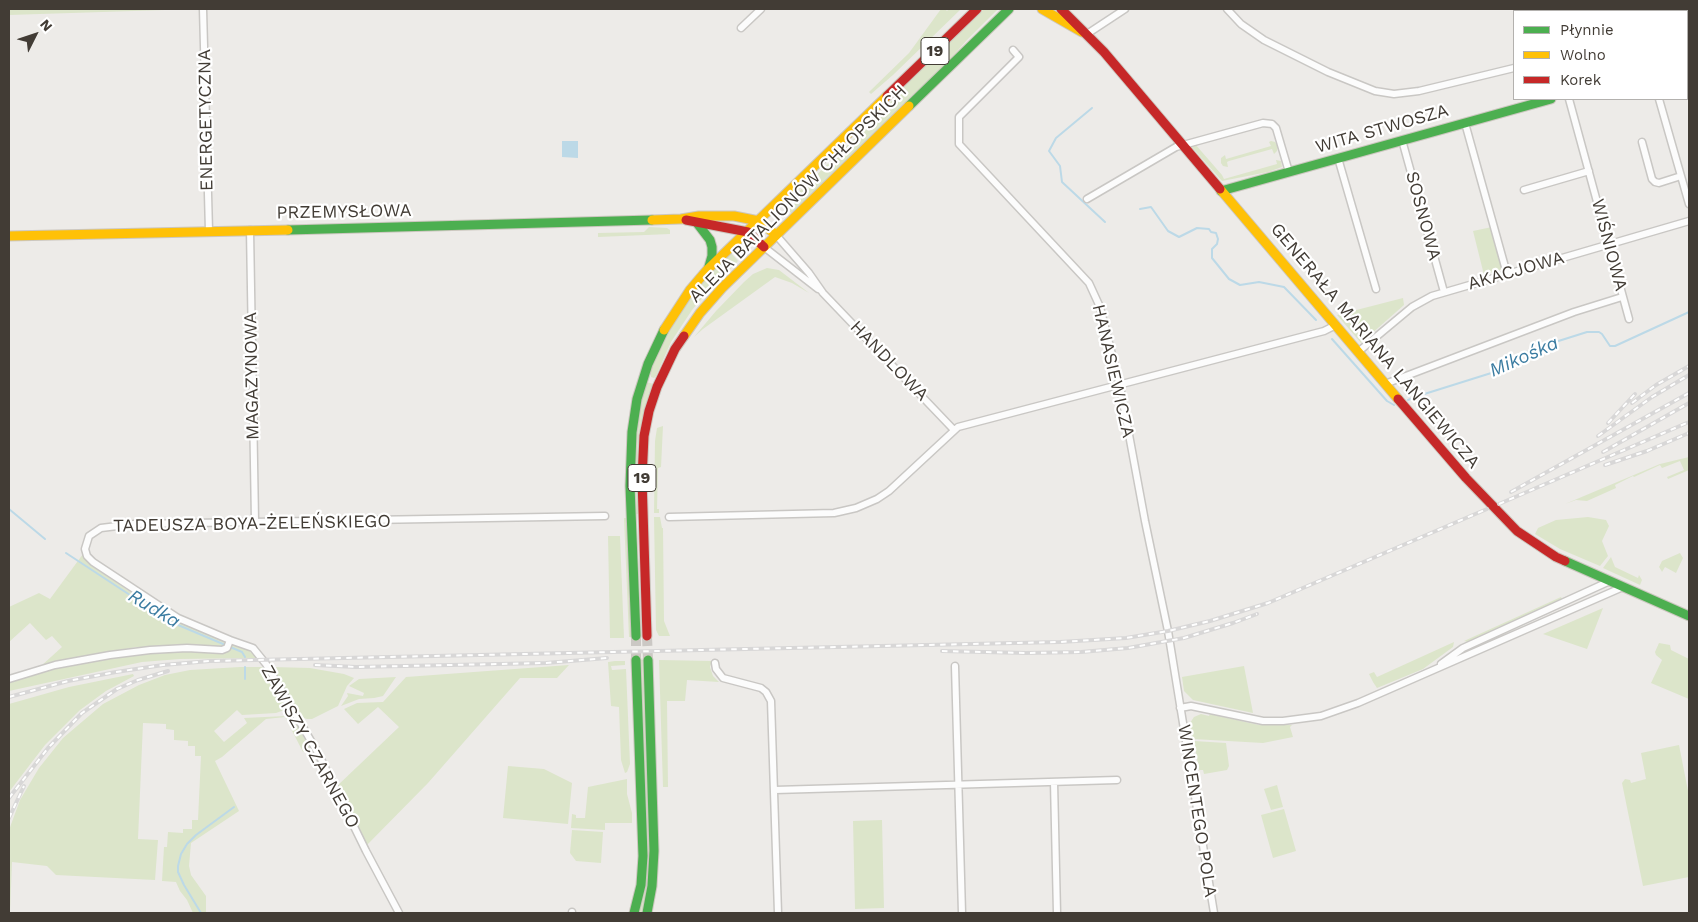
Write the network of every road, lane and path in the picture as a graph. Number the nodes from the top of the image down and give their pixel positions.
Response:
1 (203, 9) edge
2 (761, 9) edge
3 (977, 9) edge
4 (1009, 9) edge
5 (1042, 9) edge
6 (1061, 9) edge
7 (1125, 9) edge
8 (1227, 9) edge
9 (741, 28) dead end
10 (1086, 34) junction
11 (1013, 50) dead end
12 (1513, 68) edge
13 (1547, 100) edge
14 (1569, 100) edge
15 (1659, 100) edge
16 (1465, 123) junction
17 (1402, 140) junction
18 (1642, 142) dead end
19 (1183, 144) junction
20 (1338, 158) junction
21 (1589, 171) junction
22 (1289, 172) junction
23 (1681, 176) junction
24 (1221, 190) junction
25 (1524, 190) dead end
26 (1087, 199) dead end
27 (1689, 204) edge
28 (681, 219) junction
29 (759, 221) junction
30 (1689, 221) edge
31 (697, 223) junction
32 (250, 230) junction
33 (209, 231) junction
34 (748, 232) junction
35 (776, 235) junction
36 (9, 236) edge
37 (1608, 244) junction
38 (764, 247) junction
39 (708, 270) junction
40 (1507, 274) junction
41 (1376, 290) dead end
42 (1444, 292) junction
43 (823, 293) junction
44 (1622, 297) junction
45 (1629, 319) dead end
46 (1336, 325) junction
47 (1358, 352) junction
48 (1385, 384) junction
49 (1120, 386) junction
50 (954, 430) junction
51 (605, 516) dead end
52 (669, 517) dead end
53 (255, 522) junction
54 (1610, 581) junction
55 (1623, 587) junction
56 (1689, 616) edge
57 (636, 636) tunnel mouth
58 (647, 636) tunnel mouth
59 (229, 643) junction
60 (636, 660) tunnel mouth
61 (648, 660) tunnel mouth
62 (715, 663) dead end
63 (955, 666) dead end
64 (1434, 669) junction
65 (9, 678) edge
66 (1180, 708) junction
67 (1117, 780) dead end
68 (1054, 782) junction
69 (958, 786) junction
70 (774, 790) junction
71 (400, 913) edge
72 (634, 913) edge
73 (647, 913) edge
74 (778, 913) edge
75 (962, 913) edge
76 (1057, 913) edge
77 (1214, 913) edge

1 - 33 street, ENERGETYCZNA
2 - 9 street
3 - 29 street, ALEJA BATALIONÓW CHŁOPSKICH / 19
4 - 35 street, ALEJA BATALIONÓW CHŁOPSKICH / 19
5 - 10 street, GENERAŁA MARIANA LANGIEWICZA
6 - 10 street, GENERAŁA MARIANA LANGIEWICZA
7 - 10 street
8 - 12 street
10 - 19 street, GENERAŁA MARIANA LANGIEWICZA
11 - 49 street, HANASIEWICZA
13 - 16 street, WITA STWOSZA
14 - 21 street, WIŚNIOWA
15 - 23 street
16 - 17 street, WITA STWOSZA
16 - 40 street
17 - 20 street, WITA STWOSZA
17 - 42 street, SOSNOWA
18 - 23 street
19 - 22 street
19 - 24 street, GENERAŁA MARIANA LANGIEWICZA
19 - 26 street
20 - 22 street, WITA STWOSZA
20 - 41 street
21 - 25 street
21 - 37 street, WIŚNIOWA
22 - 24 street, WITA STWOSZA
23 - 27 street
24 - 46 street, GENERAŁA MARIANA LANGIEWICZA
28 - 29 street, PRZEMYSŁOWA
28 - 31 street, PRZEMYSŁOWA
28 - 32 street, PRZEMYSŁOWA
29 - 34 street, ALEJA BATALIONÓW CHŁOPSKICH / 19
29 - 35 street
30 - 37 street, AKACJOWA
31 - 34 street, PRZEMYSŁOWA
31 - 39 street
32 - 33 street, PRZEMYSŁOWA
32 - 53 street, MAGAZYNOWA
33 - 36 street, PRZEMYSŁOWA
34 - 38 street
34 - 39 street, ALEJA BATALIONÓW CHŁOPSKICH / 19
35 - 38 street, ALEJA BATALIONÓW CHŁOPSKICH / 19
35 - 43 street, HANDLOWA
37 - 40 street, AKACJOWA
37 - 44 street, WIŚNIOWA
38 - 43 street, HANDLOWA
38 - 58 street, ALEJA BATALIONÓW CHŁOPSKICH / 19
39 - 57 street, ALEJA BATALIONÓW CHŁOPSKICH / 19
40 - 42 street, AKACJOWA
42 - 47 street, AKACJOWA
43 - 50 street, HANDLOWA
44 - 45 street, WIŚNIOWA
44 - 48 street
46 - 47 street, GENERAŁA MARIANA LANGIEWICZA
46 - 49 street
47 - 48 street, GENERAŁA MARIANA LANGIEWICZA
48 - 54 street, GENERAŁA MARIANA LANGIEWICZA
49 - 50 street
49 - 66 street, HANASIEWICZA
50 - 52 street
51 - 53 street, TADEUSZA BOYA-ŻELEŃSKIEGO
53 - 59 street, TADEUSZA BOYA-ŻELEŃSKIEGO
54 - 55 street, GENERAŁA MARIANA LANGIEWICZA
54 - 64 street
55 - 56 street, GENERAŁA MARIANA LANGIEWICZA
55 - 64 street
59 - 65 street, ZAWISZY CZARNEGO
59 - 71 street, ZAWISZY CZARNEGO
60 - 72 street
61 - 73 street
62 - 70 street
63 - 69 street
64 - 66 street
66 - 77 street, WINCENTEGO POLA
67 - 68 street
68 - 69 street
68 - 76 street
69 - 70 street
69 - 75 street
70 - 74 street

